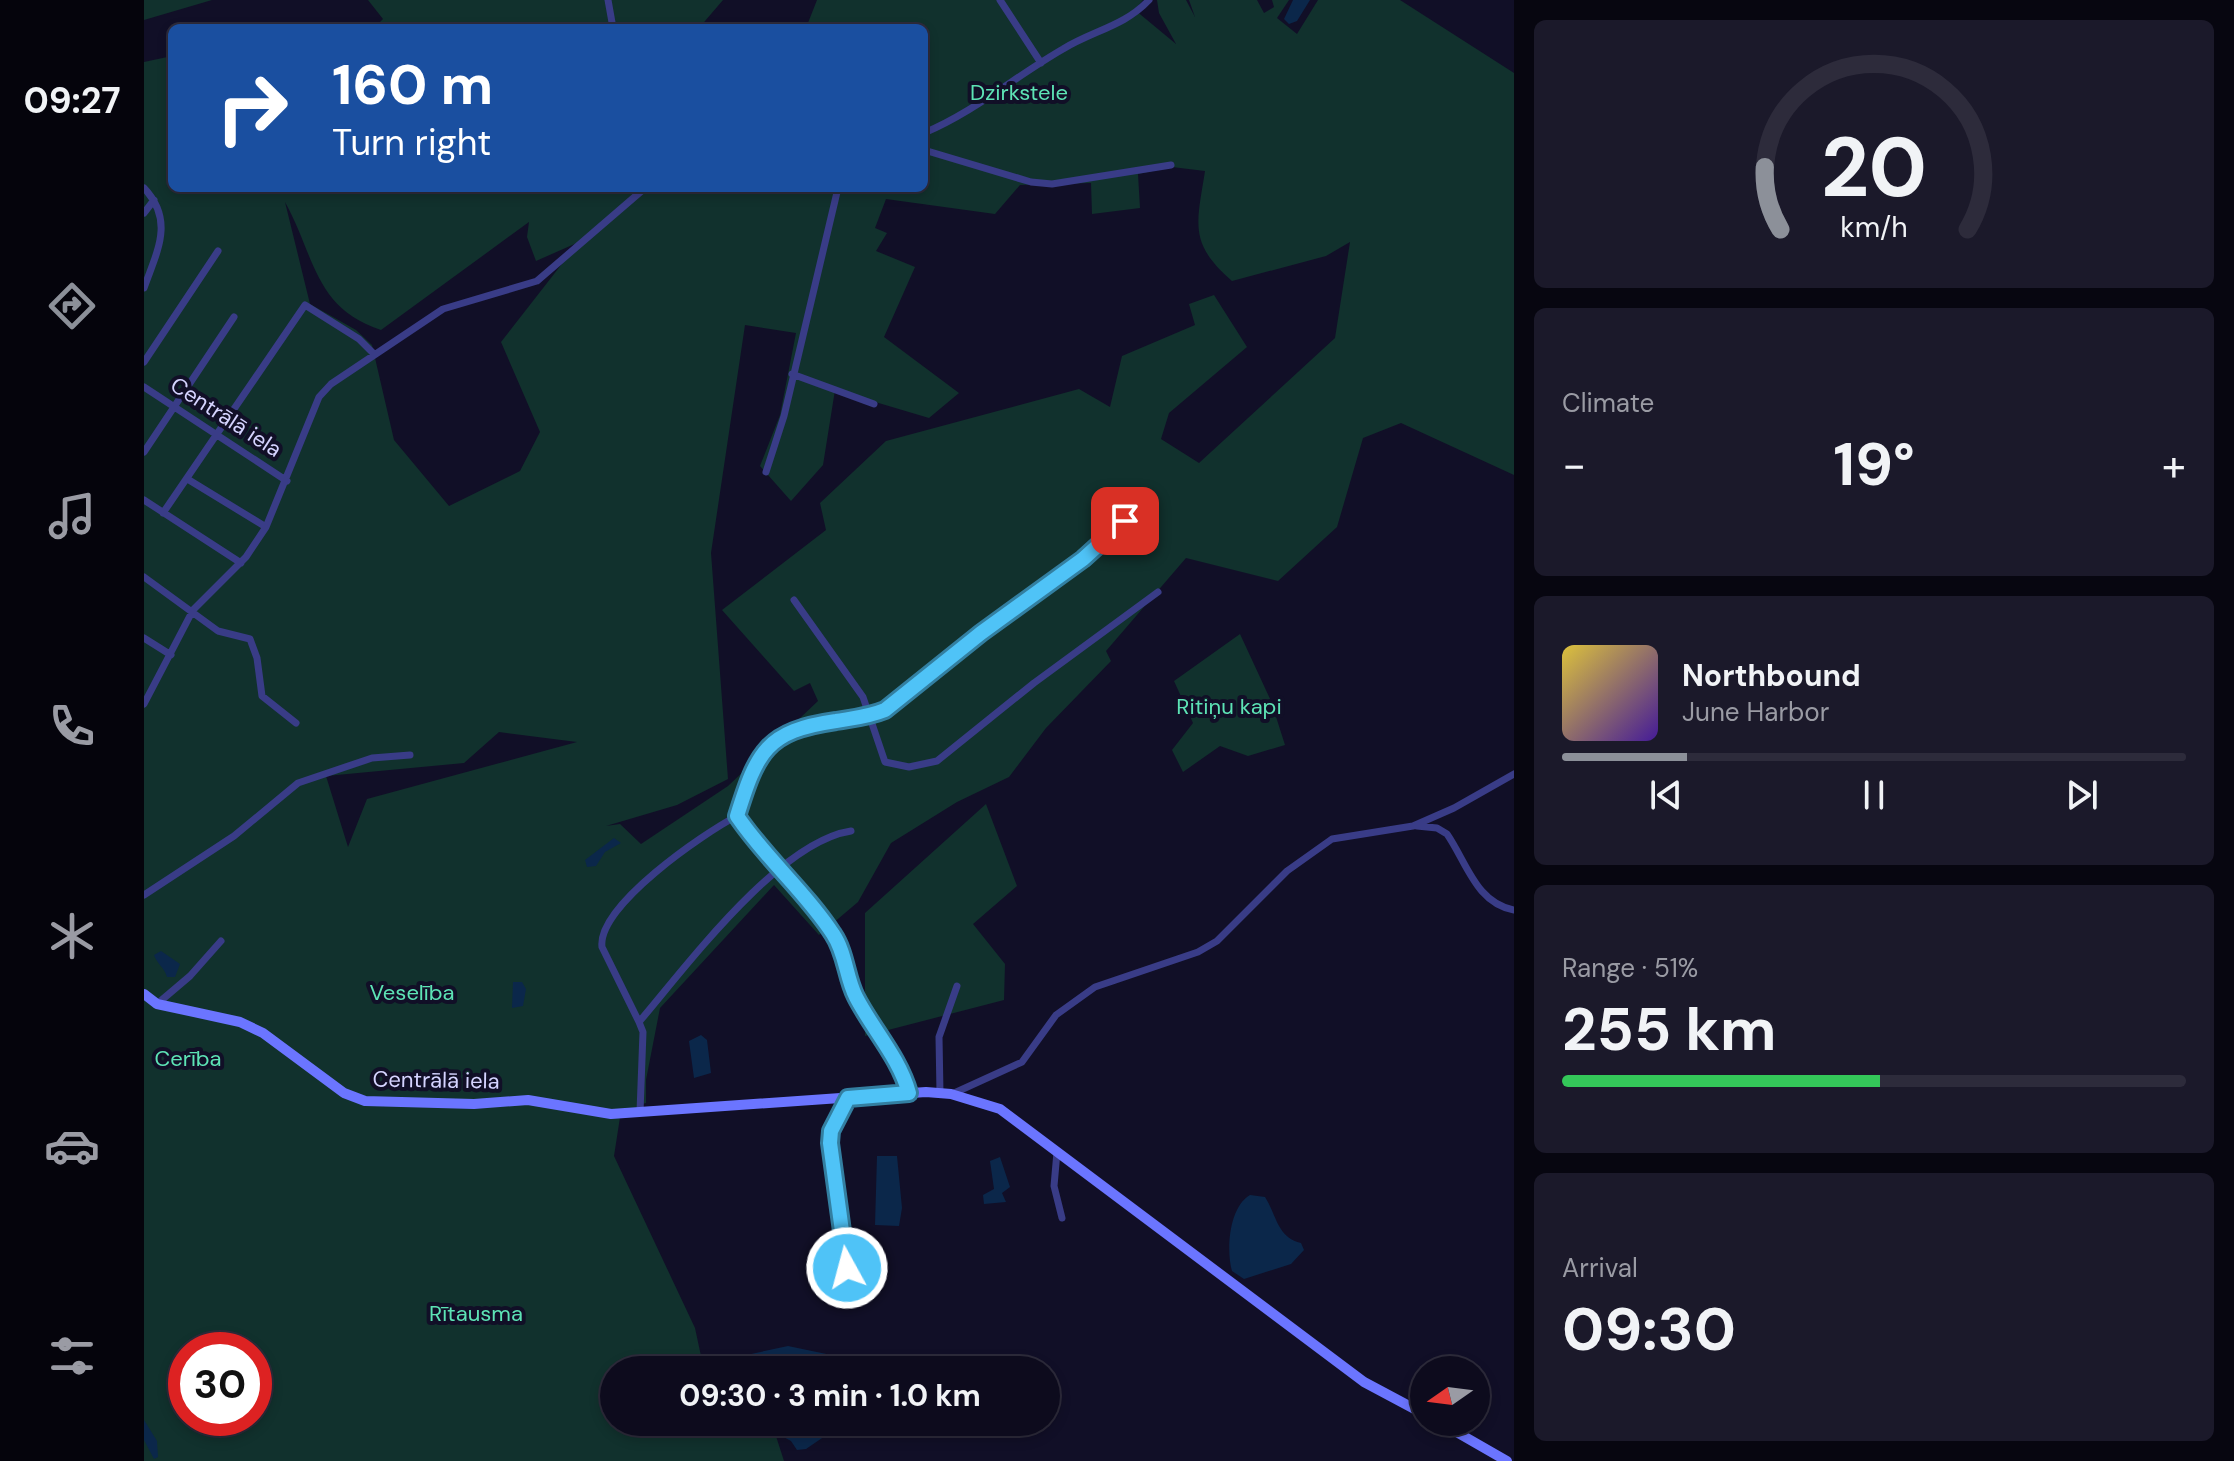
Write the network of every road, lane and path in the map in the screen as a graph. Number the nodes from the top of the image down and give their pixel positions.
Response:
1 (608, 0) edge
2 (1000, 0) edge
3 (1149, 0) edge
4 (612, 24) edge
5 (1041, 63) junction
6 (928, 131) edge
7 (928, 151) edge
8 (1171, 165) dead end
9 (144, 188) edge
10 (640, 192) edge
11 (837, 192) edge
12 (154, 200) junction
13 (144, 213) edge
14 (218, 251) dead end
15 (144, 288) edge
16 (234, 317) dead end
17 (144, 339) edge
18 (155, 344) junction
19 (374, 354) junction
20 (144, 362) edge
21 (792, 374) junction
22 (144, 387) edge
23 (874, 404) dead end
24 (173, 408) junction
25 (216, 437) junction
26 (144, 452) edge
27 (766, 472) dead end
28 (189, 480) junction
29 (287, 481) junction
30 (144, 500) edge
31 (1141, 504) dead end
32 (163, 513) junction
33 (266, 527) junction
34 (241, 563) junction
35 (144, 577) edge
36 (1158, 592) dead end
37 (794, 600) dead end
38 (193, 610) junction
39 (144, 638) edge
40 (171, 655) junction
41 (144, 704) edge
42 (868, 717) junction
43 (296, 723) dead end
44 (410, 755) dead end
45 (1514, 774) edge
46 (737, 816) junction
47 (1413, 826) junction
48 (851, 831) dead end
49 (779, 870) junction
50 (144, 895) edge
51 (1514, 910) edge
52 (221, 941) dead end
53 (957, 986) dead end
54 (144, 994) edge
55 (157, 1004) junction
56 (639, 1022) junction
57 (976, 1085) junction
58 (909, 1093) junction
59 (945, 1094) junction
60 (848, 1098) junction
61 (977, 1102) junction
62 (640, 1112) junction
63 (1057, 1152) junction
64 (1062, 1218) dead end
65 (850, 1296) dead end
66 (1410, 1407) edge
67 (1463, 1436) edge
68 (1507, 1461) edge

1 - 4 street
2 - 5 street
3 - 5 street
5 - 6 street
7 - 8 street
9 - 12 street
10 - 19 street
11 - 21 street
12 - 13 street
12 - 15 street
14 - 18 street
16 - 24 street
17 - 18 street
18 - 20 street
19 - 25 street
19 - 29 street
21 - 23 street
21 - 27 street
22 - 24 street, Centrālā iela
24 - 25 street, Centrālā iela
24 - 26 street
25 - 28 street
25 - 29 street, Centrālā iela
28 - 32 street
28 - 33 street
29 - 33 street
30 - 32 street
31 - 42 street
32 - 34 street
33 - 34 street
34 - 38 street
35 - 38 street
36 - 42 street
37 - 42 street
38 - 40 street
38 - 43 street
39 - 40 street
40 - 41 street
42 - 46 street
44 - 50 street
45 - 47 street
46 - 49 street
46 - 56 street
47 - 51 street
47 - 57 street
48 - 49 street
49 - 56 street
49 - 58 street
52 - 55 street
53 - 59 street
54 - 55 street, Centrālā iela
55 - 62 street, Centrālā iela
56 - 62 street
57 - 59 street
57 - 61 street
58 - 59 street, Centrālā iela
58 - 60 street, Centrālā iela
59 - 61 street, Centrālā iela
60 - 62 street, Centrālā iela
60 - 65 street
61 - 63 street, Centrālā iela
63 - 64 street
63 - 66 street, Centrālā iela
67 - 68 street

